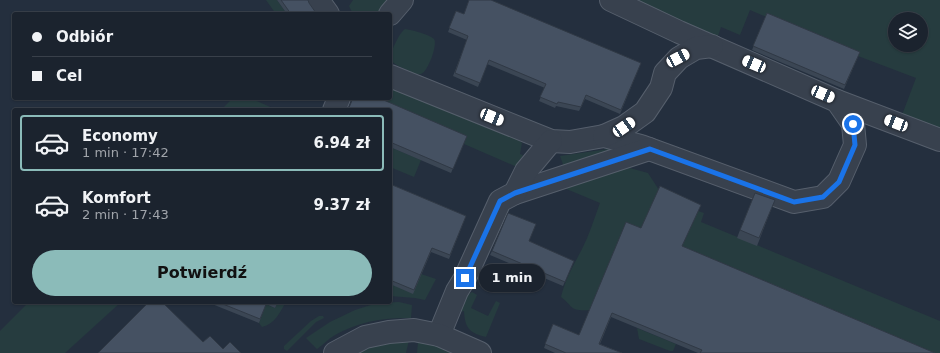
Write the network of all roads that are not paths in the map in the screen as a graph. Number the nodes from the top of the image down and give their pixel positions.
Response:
1 (318, 0) edge
2 (402, 0) edge
3 (611, 0) edge
4 (327, 12) edge
5 (392, 12) edge
6 (712, 46) junction
7 (392, 77) edge
8 (837, 100) junction
9 (604, 136) junction
10 (940, 140) edge
11 (551, 141) junction
12 (650, 149) junction
13 (515, 193) junction
14 (439, 334) junction
15 (335, 353) edge
16 (480, 353) edge

1 - 4 street
2 - 5 street
3 - 6 street
6 - 8 street
6 - 9 street
7 - 11 street
8 - 10 street
8 - 12 street
9 - 11 street
9 - 12 street
11 - 13 street
12 - 13 street
13 - 14 street
14 - 15 street
14 - 16 street

